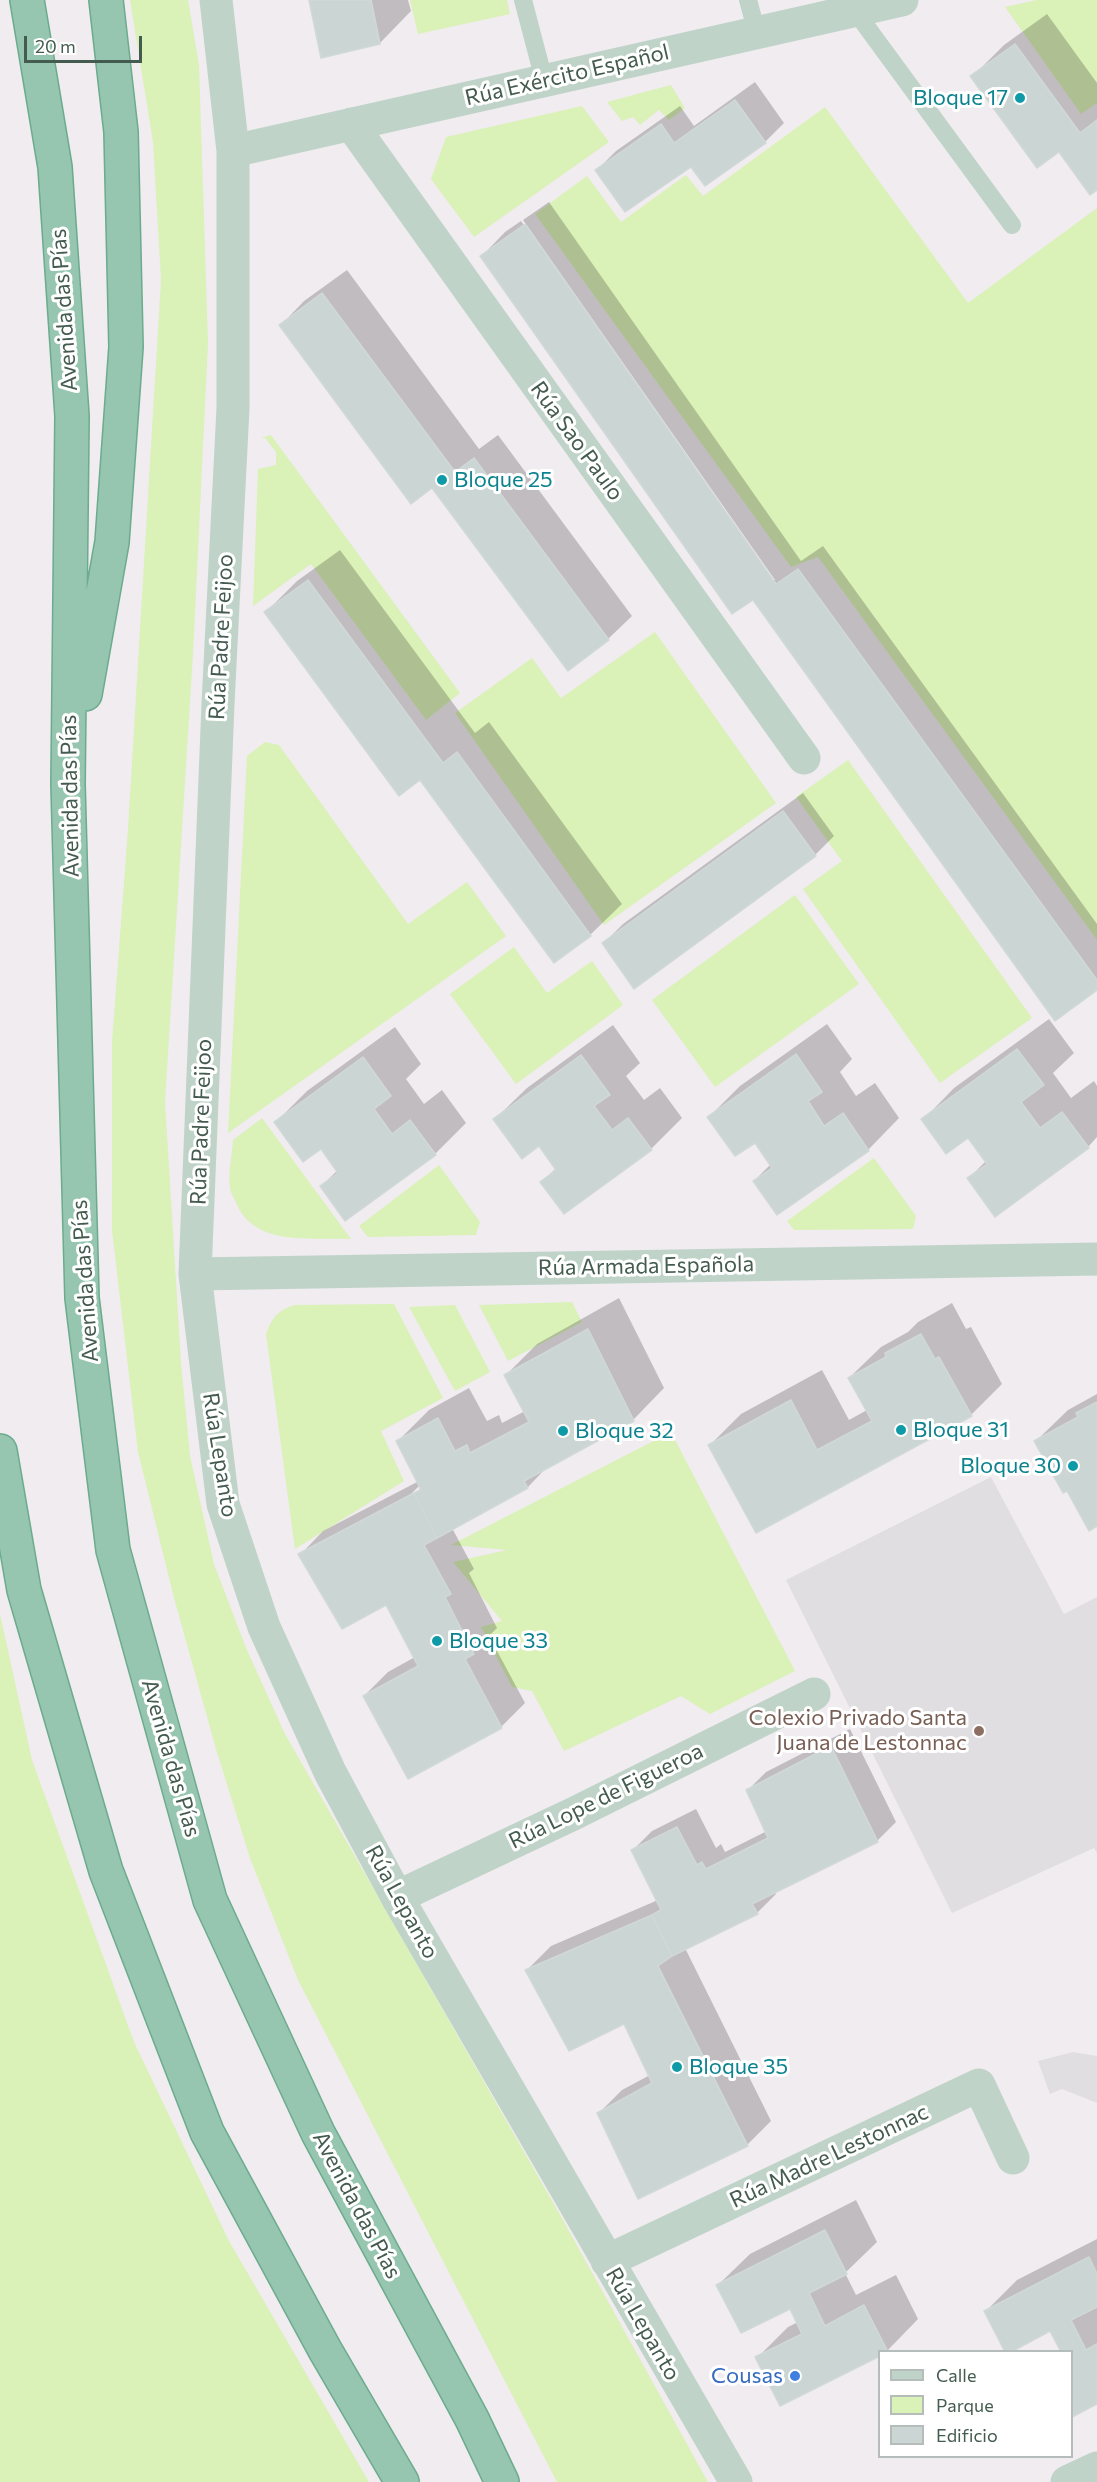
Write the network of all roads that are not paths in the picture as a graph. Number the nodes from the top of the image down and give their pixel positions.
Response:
1 (27, 0) edge
2 (106, 0) edge
3 (216, 0) edge
4 (523, 0) edge
5 (748, 0) edge
6 (902, 0) edge
7 (855, 11) junction
8 (757, 33) junction
9 (544, 80) junction
10 (351, 124) junction
11 (233, 150) junction
12 (1012, 225) dead end
13 (804, 758) dead end
14 (68, 784) junction
15 (1097, 1259) edge
16 (195, 1274) junction
17 (0, 1451) edge
18 (814, 1694) dead end
19 (397, 1897) junction
20 (1013, 2158) dead end
21 (607, 2261) junction
22 (1097, 2468) edge
23 (398, 2476) edge
24 (502, 2482) edge
25 (736, 2482) edge
26 (1067, 2482) edge

1 - 14 highway, Avenida das Pías
2 - 14 highway
3 - 11 street, Rúa Padre Feijoo
4 - 9 lane
5 - 8 lane
6 - 7 street, Rúa Exército Español
7 - 8 street, Rúa Exército Español
7 - 12 lane
8 - 9 street, Rúa Exército Español
9 - 10 street, Rúa Exército Español
10 - 11 street, Rúa Exército Español
10 - 13 street, Rúa Sao Paulo
11 - 16 street, Rúa Padre Feijoo
14 - 24 highway, Avenida das Pías
15 - 16 street, Rúa Armada Española
16 - 19 street, Rúa Lepanto
17 - 23 highway
18 - 19 street, Rúa Lope de Figueroa
19 - 21 street, Rúa Lepanto
20 - 21 street, Rúa Madre Lestonnac
21 - 25 street, Rúa Lepanto
22 - 26 street

